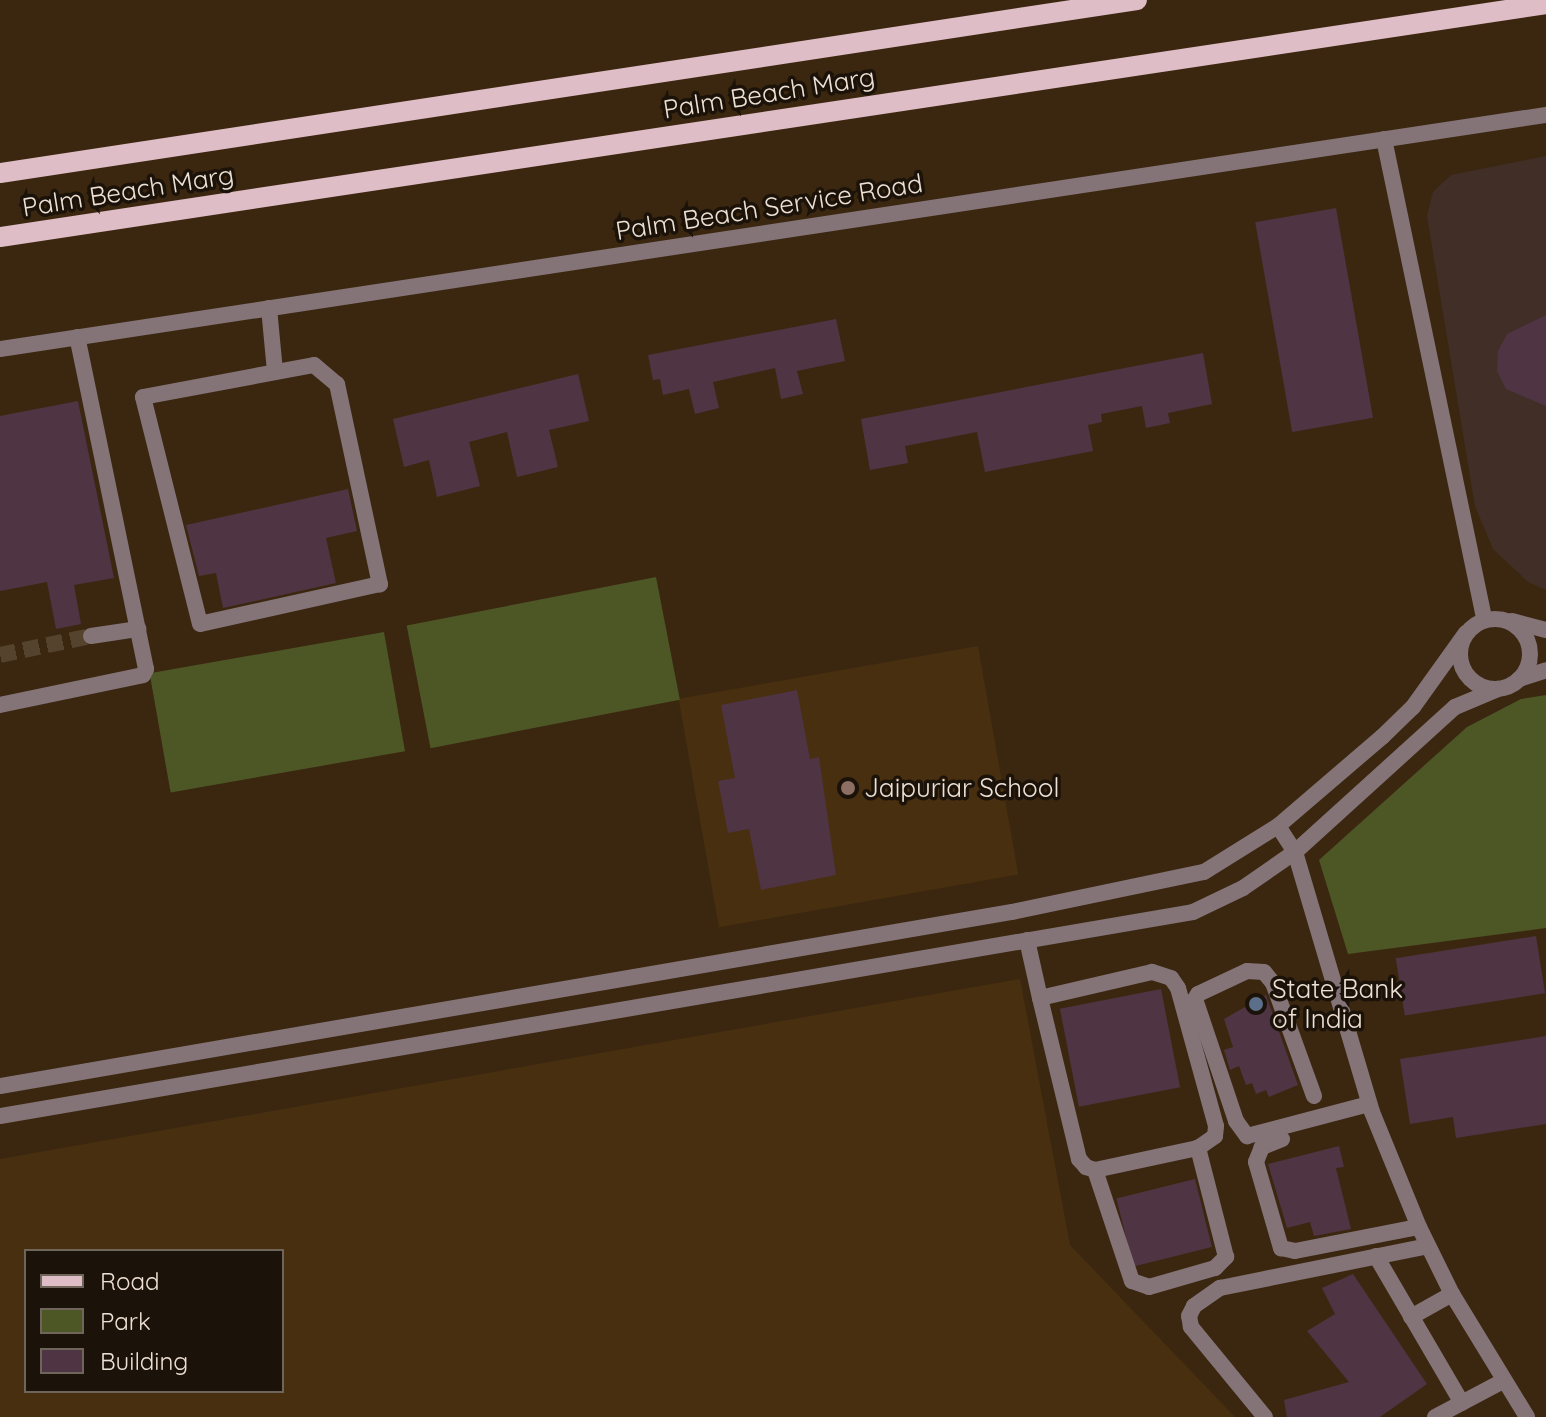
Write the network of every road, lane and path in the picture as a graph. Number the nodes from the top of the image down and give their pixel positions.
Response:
1 (1137, 0) edge
2 (1546, 4) edge
3 (1546, 115) edge
4 (1384, 139) junction
5 (0, 173) edge
6 (0, 237) edge
7 (269, 308) junction
8 (77, 337) junction
9 (0, 349) edge
10 (275, 371) junction
11 (1484, 619) junction
12 (1506, 620) junction
13 (138, 629) junction
14 (1546, 630) edge
15 (1466, 633) junction
16 (91, 636) tunnel mouth
17 (1546, 670) edge
18 (1519, 679) junction
19 (1498, 689) junction
20 (0, 705) edge
21 (1278, 826) junction
22 (1295, 852) junction
23 (1027, 940) junction
24 (1040, 998) junction
25 (0, 1086) edge
26 (1314, 1096) dead end
27 (1370, 1108) junction
28 (0, 1116) edge
29 (1198, 1148) junction
30 (1095, 1170) junction
31 (1419, 1227) junction
32 (1428, 1246) junction
33 (1376, 1256) junction
34 (1452, 1294) junction
35 (1411, 1317) junction
36 (1503, 1381) junction
37 (1462, 1403) junction
38 (1265, 1417) edge
39 (1435, 1417) edge
40 (1527, 1417) edge

1 - 5 main road, Palm Beach Marg
2 - 6 main road, Palm Beach Marg
3 - 4 street, Palm Beach Service Road
4 - 7 street, Palm Beach Service Road
4 - 11 street
7 - 8 street, Palm Beach Service Road
7 - 10 street
8 - 9 street, Palm Beach Service Road
8 - 13 street
10 - 10 street
11 - 12 street
11 - 15 street
12 - 14 street
12 - 18 street
13 - 16 street
13 - 20 street
15 - 19 street
15 - 21 street
17 - 18 street
18 - 19 street
19 - 22 street
21 - 22 street
21 - 25 street
22 - 23 street
22 - 27 street
23 - 24 street
23 - 28 street
24 - 29 street
24 - 30 street
26 - 27 street
27 - 31 street
27 - 31 street
29 - 30 street
29 - 30 street
31 - 32 street
32 - 33 street
32 - 34 street
33 - 35 street
33 - 38 street
34 - 35 street
34 - 36 street
35 - 37 street
36 - 37 street
36 - 40 street
37 - 39 street

